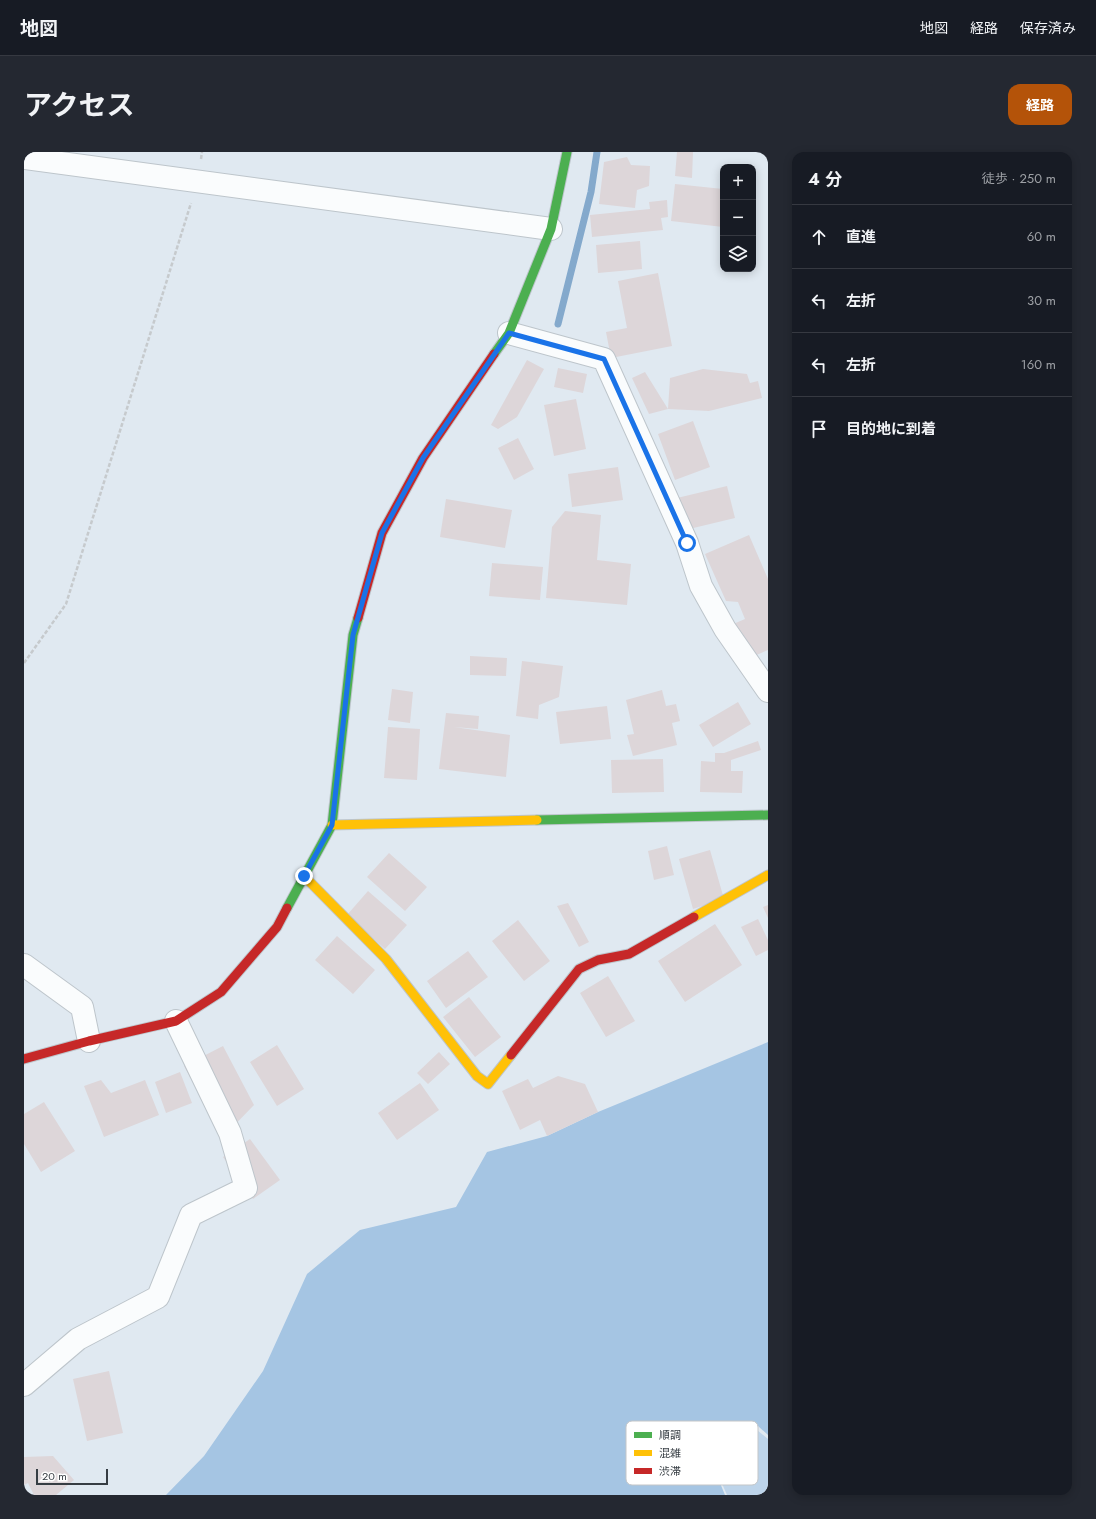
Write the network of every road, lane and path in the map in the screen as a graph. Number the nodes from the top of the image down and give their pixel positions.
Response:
1 (202, 152) edge
2 (567, 152) edge
3 (24, 158) edge
4 (198, 182) junction
5 (551, 229) junction
6 (509, 333) junction
7 (24, 663) edge
8 (768, 690) edge
9 (768, 815) edge
10 (332, 825) junction
11 (768, 875) edge
12 (304, 876) junction
13 (24, 965) edge
14 (176, 1021) junction
15 (89, 1041) junction
16 (24, 1059) edge
17 (24, 1385) edge

1 - 4 path
2 - 5 street
3 - 4 street
4 - 5 street
4 - 7 path
5 - 6 street
6 - 8 street
6 - 10 street
9 - 10 street
10 - 12 street
11 - 12 street
12 - 14 street
13 - 15 street
14 - 15 street
14 - 17 street
15 - 16 street

